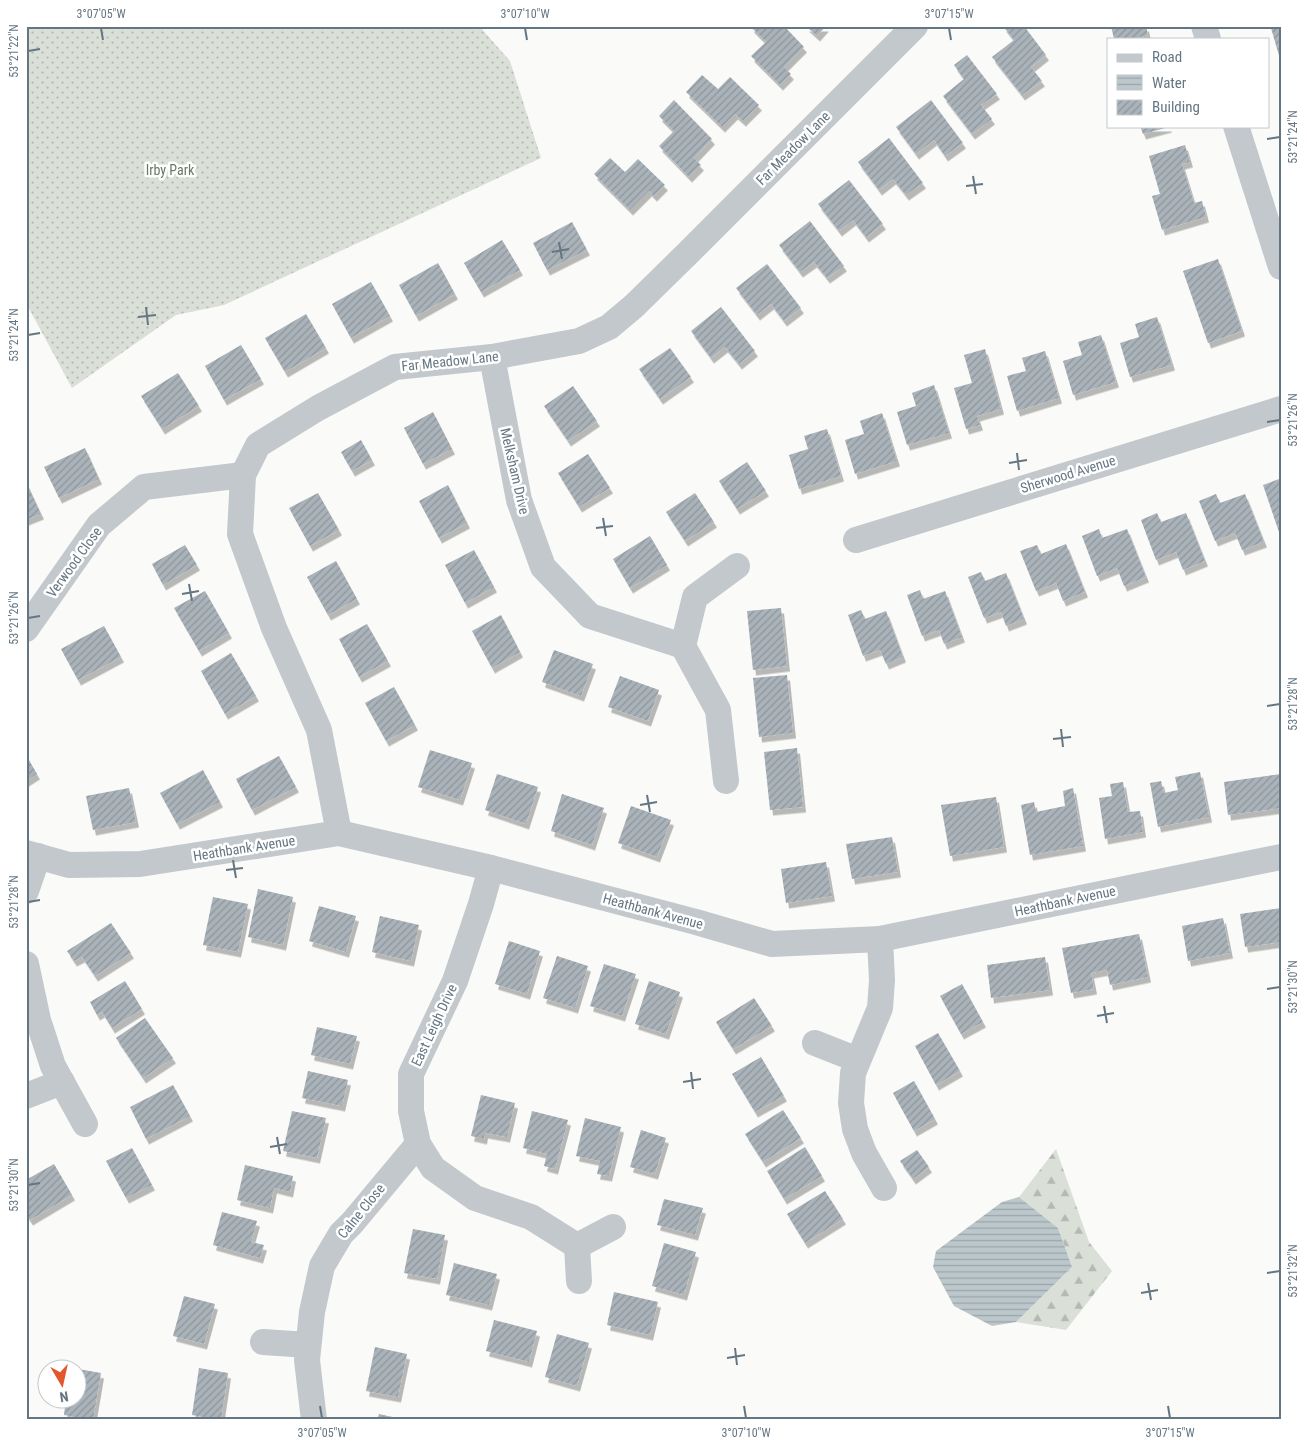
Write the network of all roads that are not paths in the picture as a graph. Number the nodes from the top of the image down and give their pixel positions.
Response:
1 (915, 26) edge
2 (1204, 26) edge
3 (1208, 38) edge
4 (1237, 128) edge
5 (1281, 267) edge
6 (492, 357) junction
7 (1281, 409) edge
8 (243, 475) junction
9 (856, 540) dead end
10 (737, 566) dead end
11 (26, 629) edge
12 (683, 646) junction
13 (726, 781) dead end
14 (339, 833) junction
15 (32, 854) edge
16 (1281, 857) edge
17 (491, 868) junction
18 (26, 891) edge
19 (880, 938) junction
20 (26, 964) edge
21 (816, 1043) dead end
22 (858, 1060) junction
23 (62, 1082) junction
24 (26, 1096) edge
25 (85, 1124) dead end
26 (418, 1144) junction
27 (884, 1188) dead end
28 (613, 1227) dead end
29 (577, 1246) junction
30 (579, 1281) dead end
31 (263, 1342) dead end
32 (308, 1345) junction
33 (314, 1420) edge

1 - 6 street, Far Meadow Lane
2 - 3 street
4 - 5 street
6 - 8 street, Far Meadow Lane
6 - 12 street, Melksham Drive
7 - 9 street, Sherwood Avenue
8 - 11 street, Verwood Close
8 - 14 street, Far Meadow Lane
10 - 12 street
12 - 13 street
14 - 15 street, Heathbank Avenue
14 - 17 street, Heathbank Avenue
15 - 18 street
16 - 19 street, Heathbank Avenue
17 - 19 street, Heathbank Avenue
17 - 26 street, East Leigh Drive
19 - 22 street
20 - 23 street
21 - 22 street
22 - 27 street
23 - 24 street
23 - 25 street
26 - 29 street, East Leigh Drive
26 - 32 street, Calne Close
28 - 29 street
29 - 30 street
31 - 32 street
32 - 33 street, Calne Close

